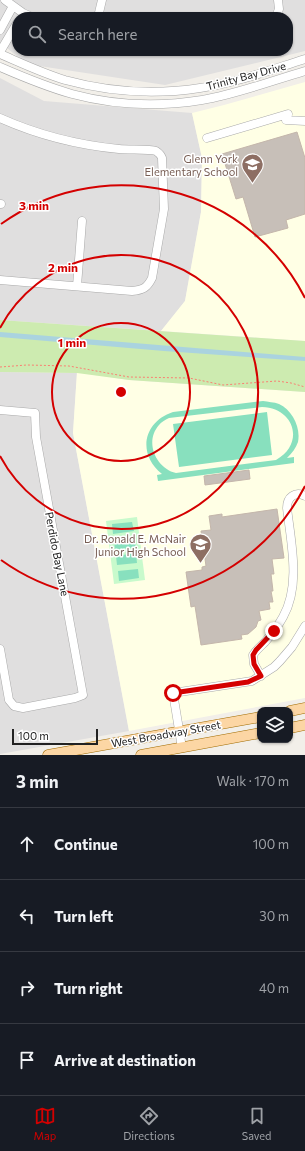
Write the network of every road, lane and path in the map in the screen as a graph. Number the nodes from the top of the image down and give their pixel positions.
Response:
1 (4, 0) edge
2 (102, 0) edge
3 (278, 0) edge
4 (13, 6) junction
5 (19, 12) edge
6 (99, 12) edge
7 (279, 12) edge
8 (0, 30) edge
9 (12, 32) edge
10 (0, 53) edge
11 (305, 60) edge
12 (0, 67) edge
13 (305, 71) edge
14 (0, 118) edge
15 (305, 121) edge
16 (207, 138) dead end
17 (82, 221) dead end
18 (0, 280) edge
19 (77, 286) junction
20 (0, 367) edge
21 (305, 387) edge
22 (0, 410) edge
23 (305, 496) edge
24 (305, 626) edge
25 (0, 649) edge
26 (261, 676) junction
27 (305, 708) edge
28 (293, 710) edge
29 (257, 718) edge
30 (305, 725) edge
31 (293, 727) edge
32 (179, 731) junction
33 (257, 734) edge
34 (182, 748) junction
35 (48, 755) edge
36 (141, 755) edge

1 - 4 street
2 - 6 street
3 - 7 street
4 - 5 street
4 - 8 street
9 - 10 street
10 - 11 street, Trinity Bay Drive
12 - 13 street, Trinity Bay Drive
14 - 19 street
15 - 16 street
17 - 19 street
18 - 19 street
20 - 21 path
22 - 25 street, Perdido Bay Lane
23 - 26 street
24 - 26 street
26 - 32 street
27 - 28 main road
29 - 32 main road, West Broadway Street
30 - 31 main road
32 - 34 street
32 - 35 main road, West Broadway Street
33 - 34 main road, West Broadway Street
34 - 36 main road, West Broadway Street

